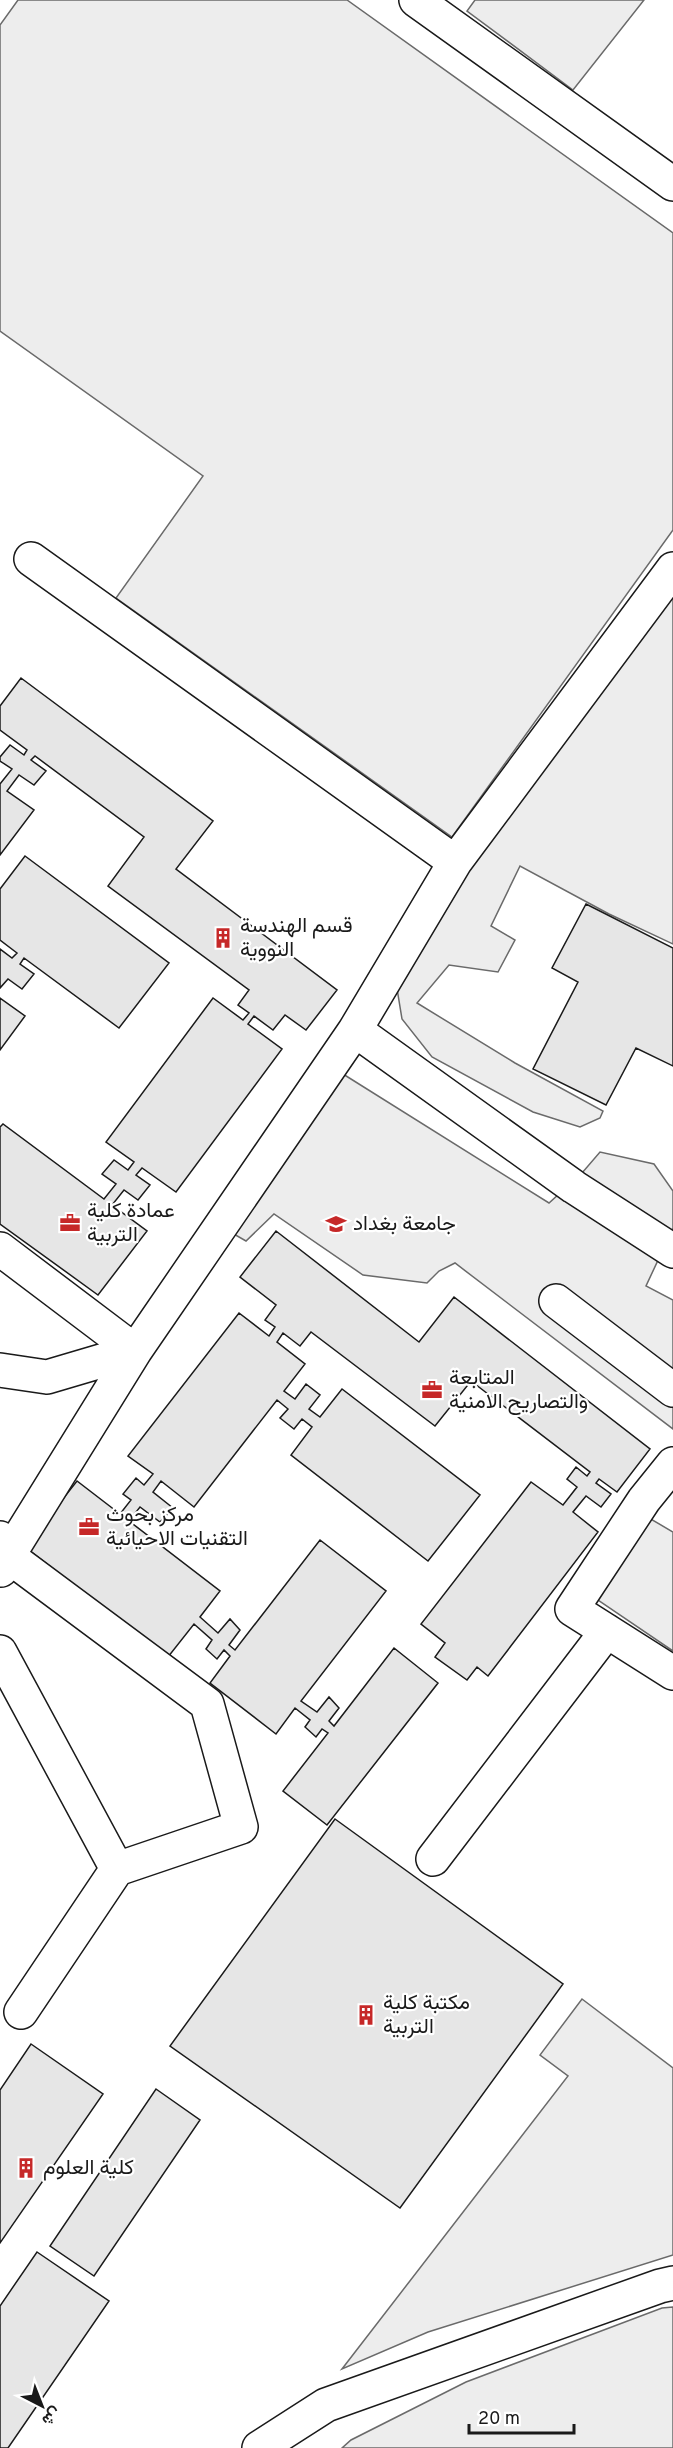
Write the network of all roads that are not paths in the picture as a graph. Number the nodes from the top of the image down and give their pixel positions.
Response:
1 (416, 0) edge
2 (673, 184) edge
3 (31, 560) dead end
4 (673, 569) edge
5 (455, 862) junction
6 (356, 1030) junction
7 (0, 1249) edge
8 (673, 1251) edge
9 (556, 1301) dead end
10 (135, 1352) junction
11 (0, 1370) edge
12 (673, 1390) edge
13 (673, 1464) edge
14 (3, 1555) edge
15 (607, 1631) junction
16 (0, 1652) edge
17 (673, 1673) edge
18 (433, 1859) dead end
19 (117, 1869) junction
20 (21, 2012) dead end
21 (673, 2283) edge
22 (259, 2448) edge

1 - 2 lane
3 - 5 lane
4 - 5 lane
5 - 6 lane
6 - 8 lane
6 - 10 lane
7 - 10 lane
9 - 12 lane
10 - 11 lane
10 - 14 lane
13 - 15 lane
14 - 19 lane
15 - 17 lane
15 - 18 lane
16 - 19 lane
19 - 20 lane
21 - 22 lane

